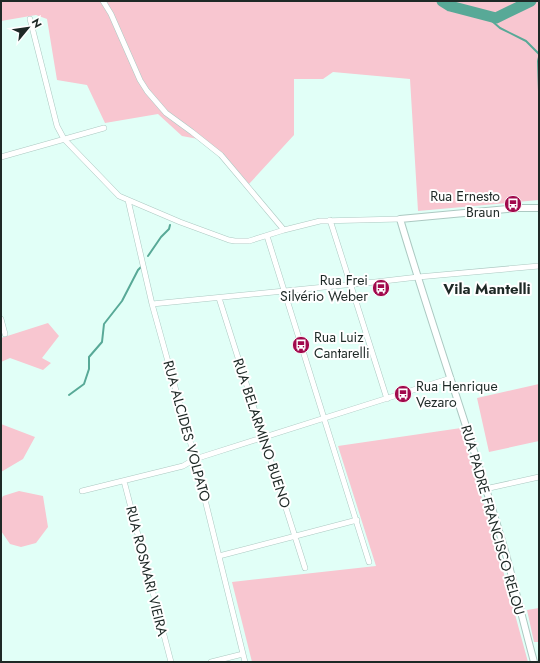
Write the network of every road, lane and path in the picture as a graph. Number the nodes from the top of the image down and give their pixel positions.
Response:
1 (103, 1) edge
2 (30, 18) dead end
3 (104, 128) dead end
4 (64, 139) junction
5 (1, 157) edge
6 (128, 200) junction
7 (539, 208) edge
8 (400, 219) junction
9 (330, 220) junction
10 (284, 230) junction
11 (267, 236) junction
12 (539, 266) edge
13 (418, 277) junction
14 (350, 285) junction
15 (284, 291) junction
16 (219, 298) junction
17 (152, 304) junction
18 (1, 320) edge
19 (5, 334) dead end
20 (451, 378) junction
21 (387, 399) junction
22 (324, 419) junction
23 (264, 438) junction
24 (195, 459) junction
25 (539, 478) edge
26 (124, 481) junction
27 (485, 489) junction
28 (82, 491) dead end
29 (356, 520) junction
30 (295, 536) junction
31 (219, 556) junction
32 (370, 562) dead end
33 (305, 568) dead end
34 (243, 654) junction
35 (171, 662) edge
36 (211, 662) edge
37 (245, 662) edge
38 (534, 662) edge

1 - 10 street
2 - 4 street
3 - 4 street
4 - 5 street
4 - 6 street
6 - 11 street
6 - 17 street, RUA ALCIDES VOLPATO
7 - 8 street
8 - 9 street
8 - 13 street, RUA PADRE FRANCISCO RELOU
9 - 10 street
9 - 14 street
10 - 11 street
11 - 15 street
12 - 13 street
13 - 14 street
13 - 20 street, RUA PADRE FRANCISCO RELOU
14 - 15 street
14 - 21 street
15 - 16 street
15 - 22 street
16 - 17 street
16 - 23 street, RUA BELARMINO BUENO
17 - 24 street, RUA ALCIDES VOLPATO
18 - 19 street
20 - 21 street
20 - 27 street, RUA PADRE FRANCISCO RELOU
21 - 22 street
22 - 23 street
22 - 29 street
23 - 24 street
23 - 30 street, RUA BELARMINO BUENO
24 - 26 street
24 - 31 street, RUA ALCIDES VOLPATO
25 - 27 street
26 - 28 street
26 - 35 street, RUA ROSMARI VIEIRA
27 - 38 street, RUA PADRE FRANCISCO RELOU
29 - 30 street
29 - 32 street
30 - 31 street
30 - 33 street, RUA BELARMINO BUENO
31 - 34 street, RUA ALCIDES VOLPATO
34 - 36 street
34 - 37 street, RUA ALCIDES VOLPATO

